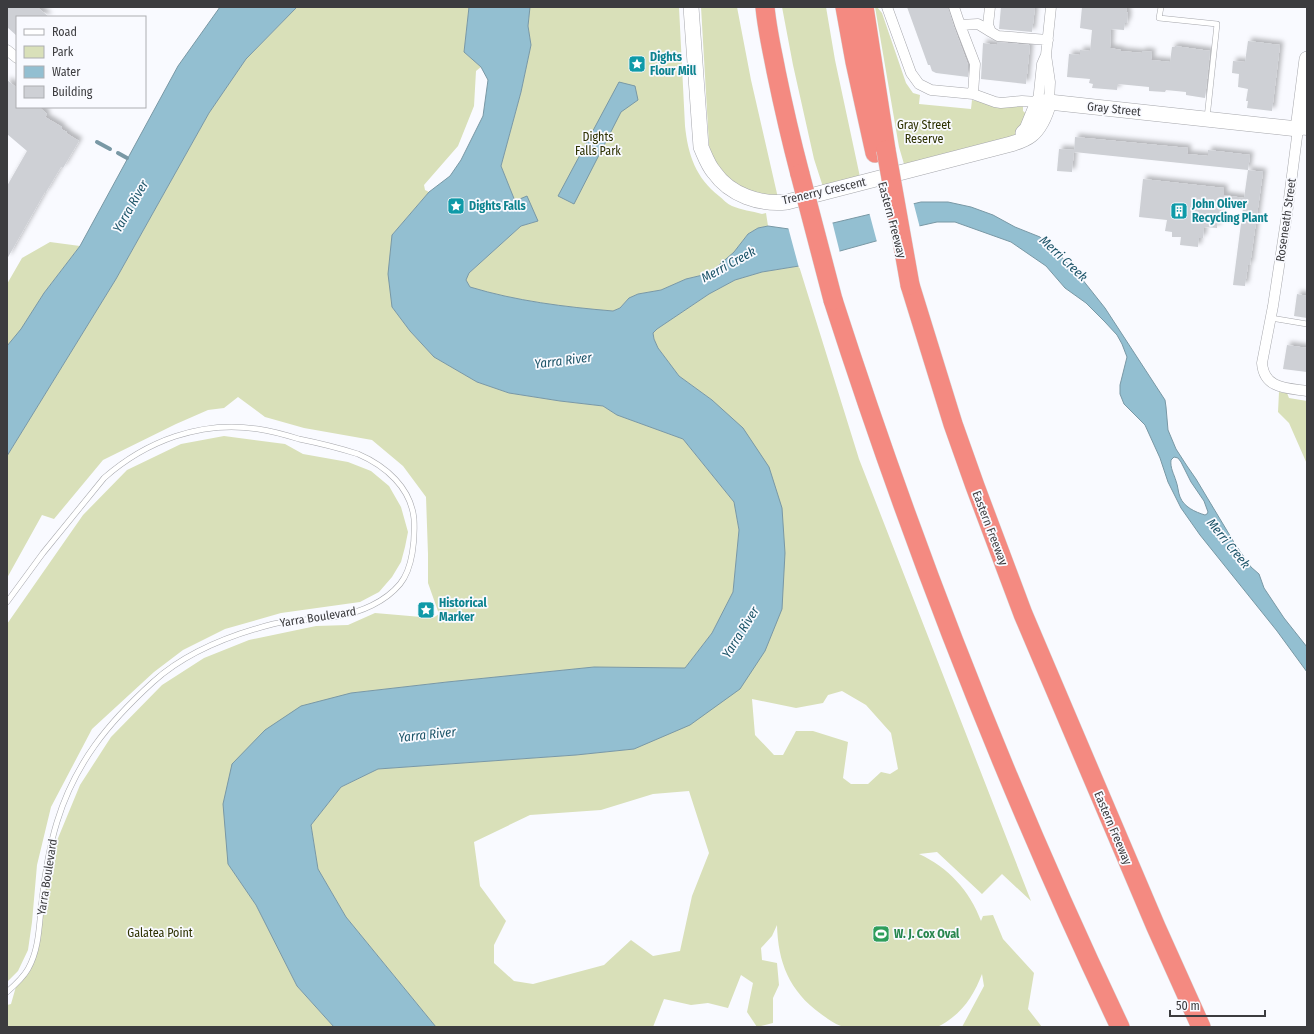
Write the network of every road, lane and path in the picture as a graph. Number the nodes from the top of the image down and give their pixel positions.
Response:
1 (691, 7) edge
2 (845, 7) edge
3 (864, 7) edge
4 (887, 7) edge
5 (954, 7) edge
6 (990, 7) edge
7 (1051, 7) edge
8 (1161, 7) edge
9 (765, 11) edge
10 (960, 24) junction
11 (991, 32) junction
12 (1048, 40) junction
13 (7, 50) edge
14 (16, 57) edge
15 (1307, 59) edge
16 (973, 94) junction
17 (1044, 102) junction
18 (1207, 119) junction
19 (1302, 130) edge
20 (881, 152) junction
21 (1271, 318) junction
22 (1307, 324) edge
23 (1307, 391) edge
24 (7, 602) edge
25 (7, 992) edge
26 (1120, 1027) edge
27 (1202, 1027) edge

1 - 17 street, Trenerry Crescent
2 - 20 highway, Eastern Freeway
3 - 20 highway
4 - 16 street, Gray Street
5 - 10 street
6 - 11 street
7 - 12 street
8 - 18 lane
9 - 26 highway, bridge
10 - 11 street
10 - 16 street
11 - 12 street
12 - 17 street
13 - 14 street
15 - 19 street, Roseneath Street
16 - 17 street, Gray Street
17 - 18 street, Gray Street
18 - 19 street, Gray Street
19 - 21 street, Roseneath Street
20 - 27 highway, Eastern Freeway, bridge
21 - 22 lane
21 - 23 street, Roseneath Street
24 - 25 lane, Yarra Boulevard

